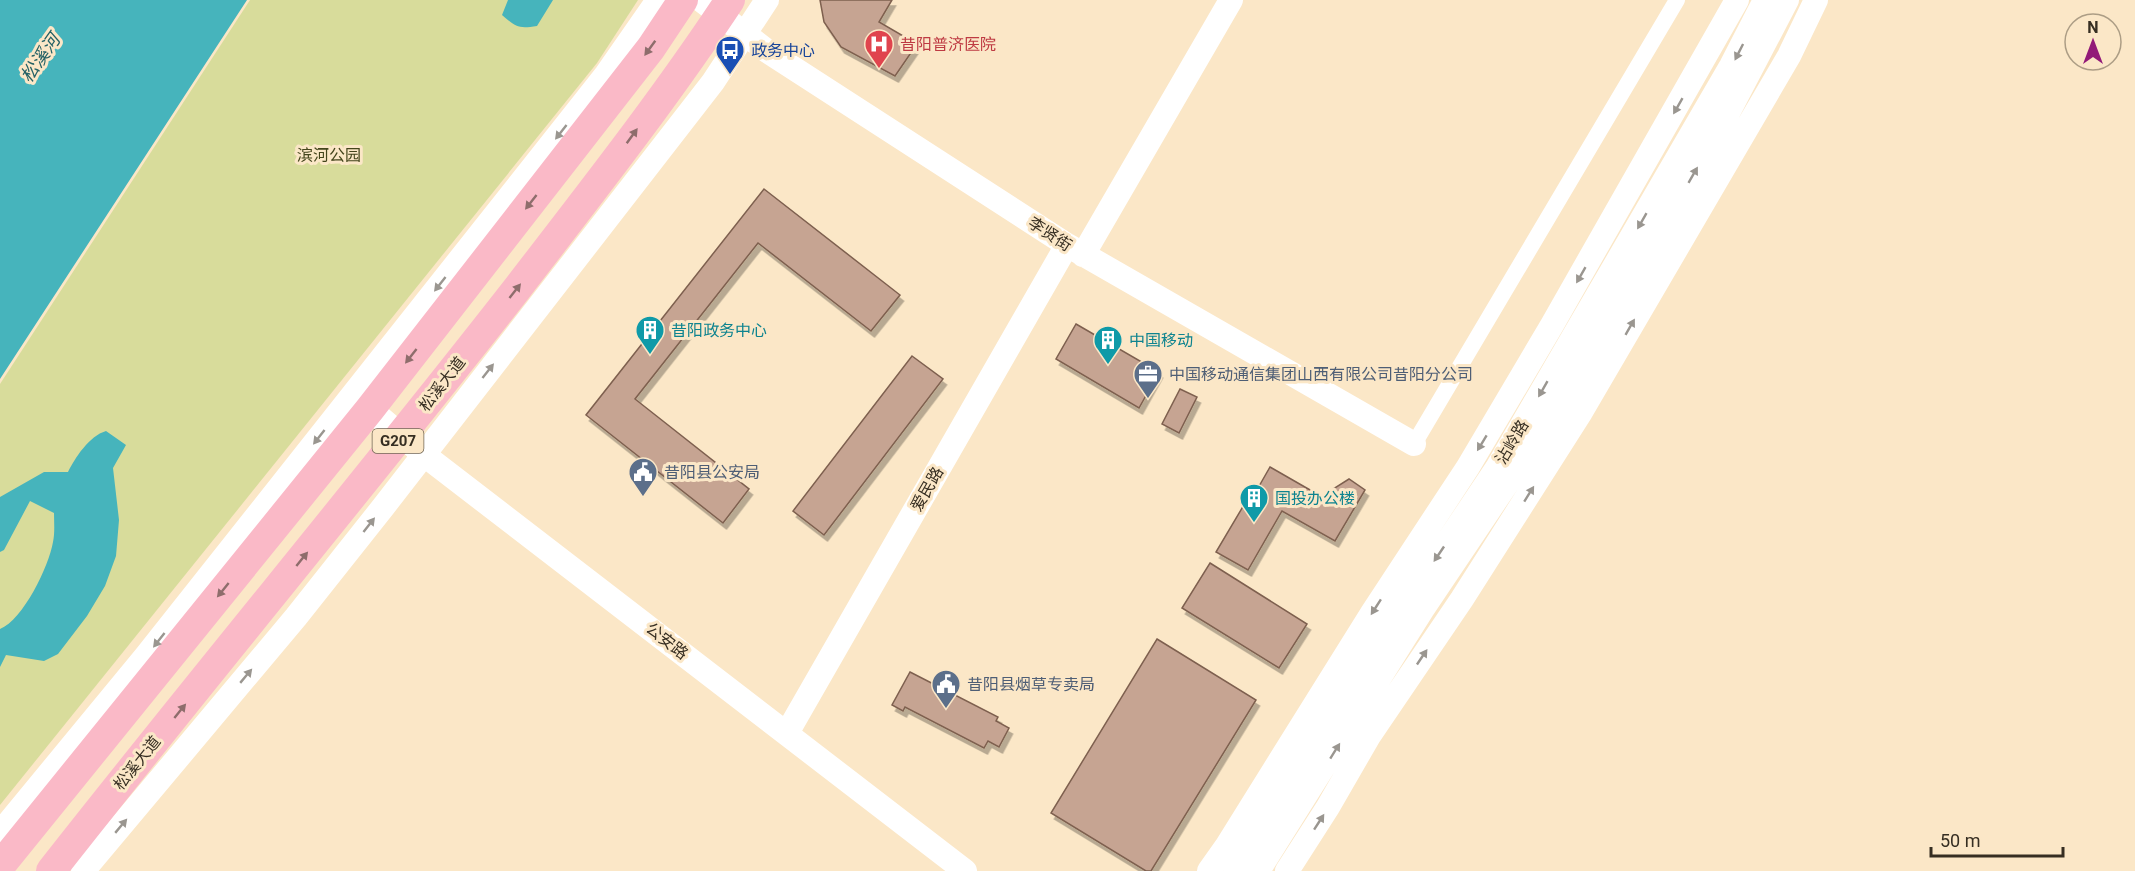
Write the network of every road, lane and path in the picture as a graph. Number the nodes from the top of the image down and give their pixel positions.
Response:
1 (658, 0) edge
2 (683, 0) edge
3 (767, 0) edge
4 (1231, 0) edge
5 (1677, 0) edge
6 (1737, 0) edge
7 (1765, 0) edge
8 (1787, 0) edge
9 (1816, 0) edge
10 (717, 5) edge
11 (745, 33) junction
12 (1075, 250) junction
13 (370, 409) junction
14 (1414, 444) joint
15 (413, 445) junction
16 (786, 734) junction
17 (0, 833) edge
18 (0, 866) edge
19 (51, 871) edge
20 (83, 871) edge
21 (965, 871) edge
22 (1209, 871) edge
23 (1236, 871) edge
24 (1258, 871) edge
25 (1287, 871) edge

1 -> 17 street
2 -> 13 highway, G207
3 - 11 street
4 - 12 street, 爱民路
5 - 14 street
6 -> 22 street
7 -> 23 street, 沾岭路
24 -> 8 street, 沾岭路
25 -> 9 street
10 - 11 street, 李贤街
15 -> 10 highway, 松溪大道 / G207
11 - 12 street, 李贤街
15 -> 11 street
12 - 14 street, 李贤街
12 - 16 street, 爱民路
13 - 15 street, 公安路
13 -> 18 highway, G207
15 - 16 street, 公安路
19 -> 15 highway, 松溪大道 / G207
20 -> 15 street
16 - 21 street, 公安路

